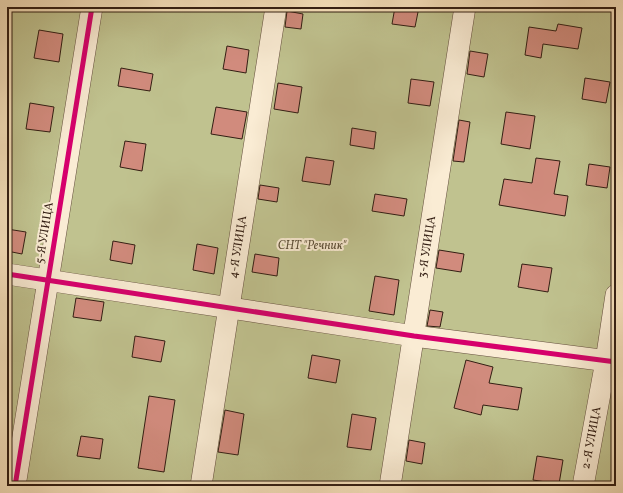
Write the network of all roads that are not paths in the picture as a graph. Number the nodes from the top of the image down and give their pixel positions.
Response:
1 (92, 7) edge
2 (276, 7) edge
3 (465, 7) edge
4 (7, 274) edge
5 (47, 280) junction
6 (616, 295) edge
7 (228, 309) junction
8 (414, 336) junction
9 (611, 361) edge
10 (15, 486) edge
11 (201, 486) edge
12 (390, 486) edge
13 (583, 486) edge

1 - 5 street, 5-Я УЛИЦА
2 - 7 street, 4-Я УЛИЦА
3 - 8 street, 3-Я УЛИЦА
4 - 5 street
5 - 7 street
5 - 10 street, 5-Я УЛИЦА
6 - 9 street, 2-Я УЛИЦА
7 - 8 street
7 - 11 street, 4-Я УЛИЦА
8 - 9 street
8 - 12 street, 3-Я УЛИЦА
9 - 13 street, 2-Я УЛИЦА

